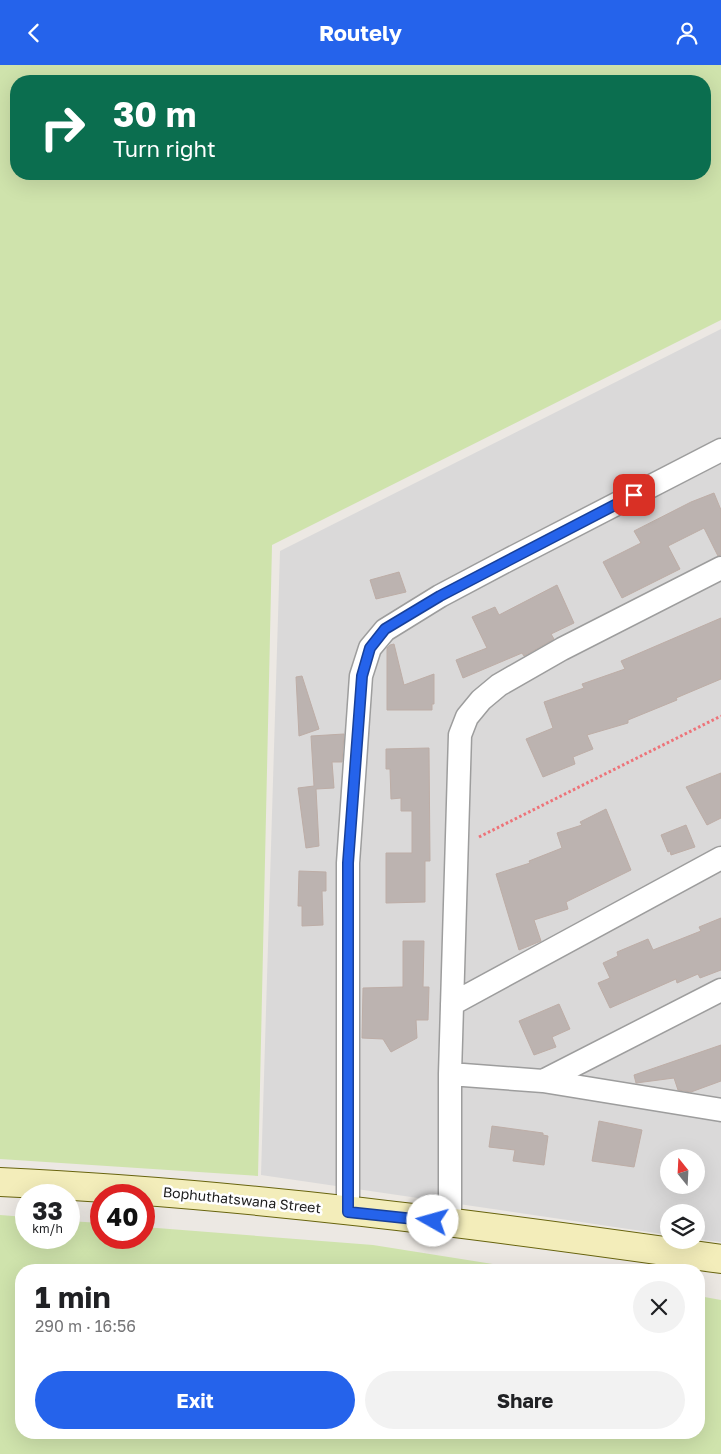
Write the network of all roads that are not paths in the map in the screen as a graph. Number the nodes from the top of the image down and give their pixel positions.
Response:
1 (721, 450) edge
2 (721, 568) edge
3 (721, 858) edge
4 (721, 990) edge
5 (452, 1004) junction
6 (450, 1074) junction
7 (543, 1081) junction
8 (721, 1110) edge
9 (0, 1182) edge
10 (348, 1212) junction
11 (450, 1223) junction
12 (721, 1259) edge

1 - 10 street
2 - 5 street
3 - 5 street
4 - 7 street
5 - 6 street
6 - 7 street
6 - 11 street
7 - 8 street
9 - 10 street, Bophuthatswana Street
10 - 11 street, Bophuthatswana Street
11 - 12 street, Bophuthatswana Street

